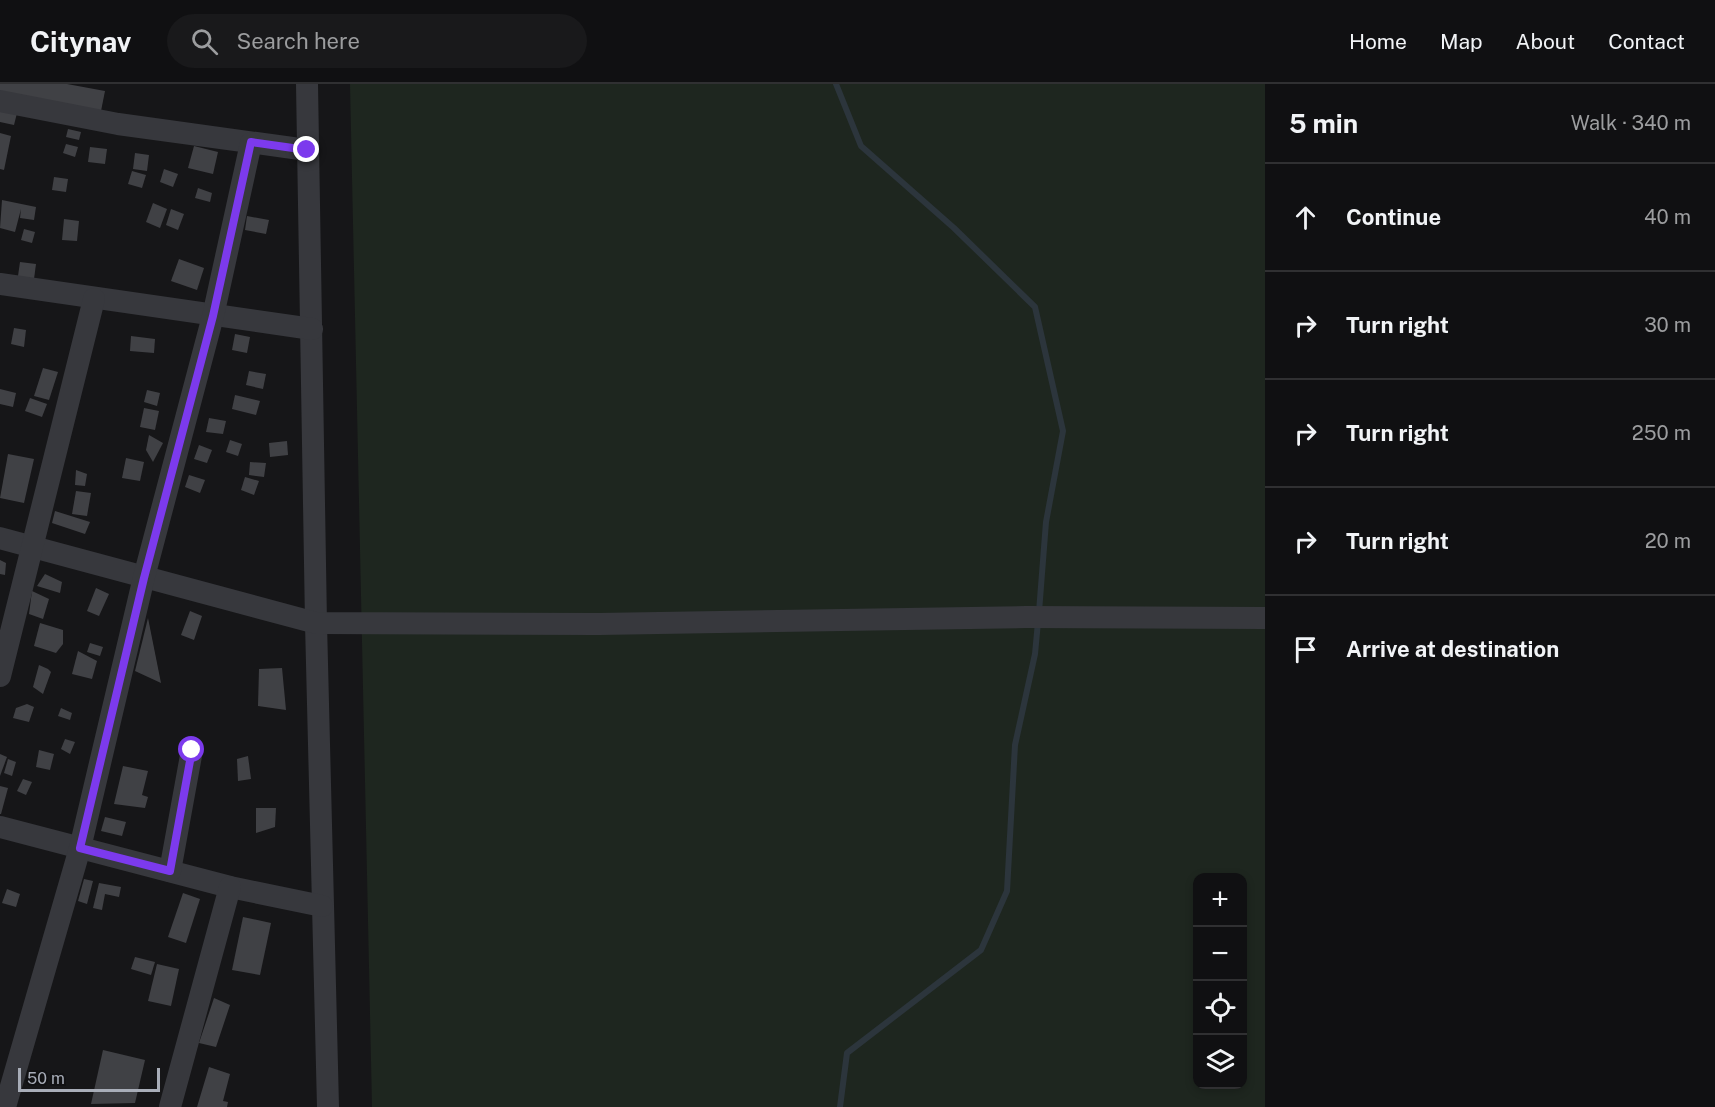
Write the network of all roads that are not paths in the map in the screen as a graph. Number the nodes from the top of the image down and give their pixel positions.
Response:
1 (307, 84) edge
2 (0, 101) edge
3 (251, 142) junction
4 (307, 150) junction
5 (0, 284) edge
6 (94, 298) junction
7 (213, 316) junction
8 (312, 329) junction
9 (0, 538) edge
10 (33, 549) junction
11 (144, 578) junction
12 (1265, 618) edge
13 (316, 623) junction
14 (0, 676) edge
15 (192, 750) dead end
16 (0, 827) edge
17 (80, 848) junction
18 (170, 871) junction
19 (230, 887) junction
20 (322, 906) junction
21 (5, 1107) edge
22 (170, 1107) edge
23 (328, 1107) edge

1 - 4 street
2 - 3 street
3 - 4 street
3 - 7 street
4 - 8 street
5 - 6 street
6 - 7 street
6 - 10 street
7 - 8 street
7 - 11 street
8 - 13 street
9 - 10 street
10 - 11 street
10 - 14 street
11 - 13 street
11 - 17 street
12 - 13 street
13 - 20 street
15 - 18 street
16 - 17 street
17 - 18 street
17 - 21 street
18 - 19 street
19 - 20 street
19 - 22 street
20 - 23 street

